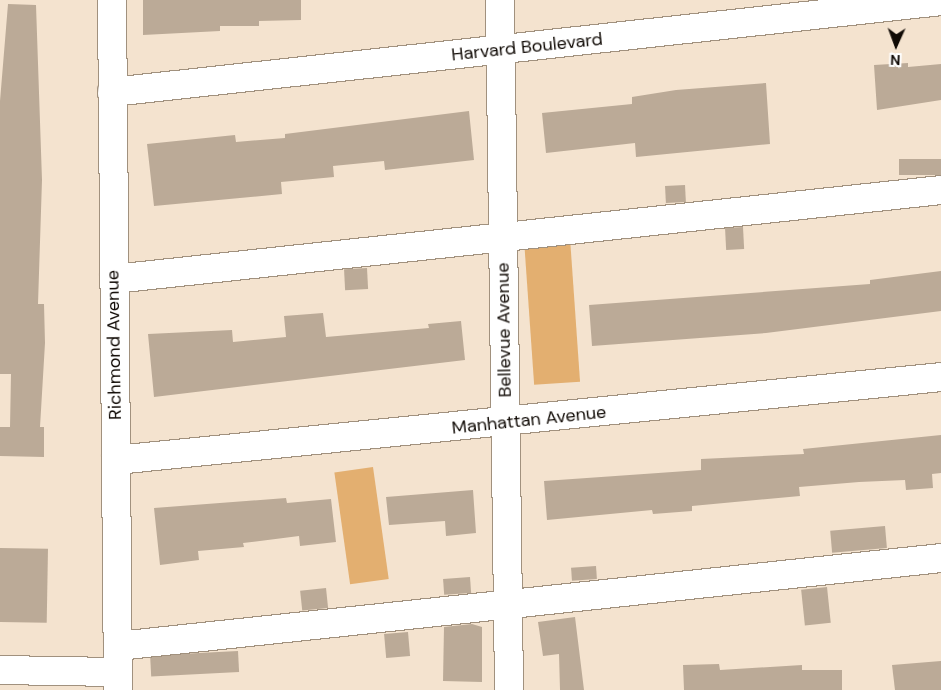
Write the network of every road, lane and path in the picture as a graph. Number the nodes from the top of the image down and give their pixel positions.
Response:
1 (112, 0) edge
2 (500, 0) edge
3 (941, 1) edge
4 (501, 50) junction
5 (112, 92) junction
6 (941, 190) edge
7 (502, 238) junction
8 (114, 279) junction
9 (941, 377) edge
10 (505, 423) junction
11 (116, 460) junction
12 (941, 558) edge
13 (508, 604) junction
14 (118, 646) junction
15 (0, 670) edge
16 (118, 681) edge
17 (509, 690) edge

1 - 5 street, Richmond Avenue
2 - 4 street, Bellevue Avenue
3 - 4 street, Harvard Boulevard
4 - 5 street, Harvard Boulevard
4 - 7 street, Bellevue Avenue
5 - 8 street, Richmond Avenue
6 - 7 street
7 - 8 street
7 - 10 street, Bellevue Avenue
8 - 11 street, Richmond Avenue
9 - 10 street, Manhattan Avenue
10 - 11 street, Manhattan Avenue
10 - 13 street, Bellevue Avenue
11 - 14 street, Richmond Avenue
12 - 13 street
13 - 14 street
13 - 17 street, Bellevue Avenue
14 - 16 street, Richmond Avenue
15 - 16 street

